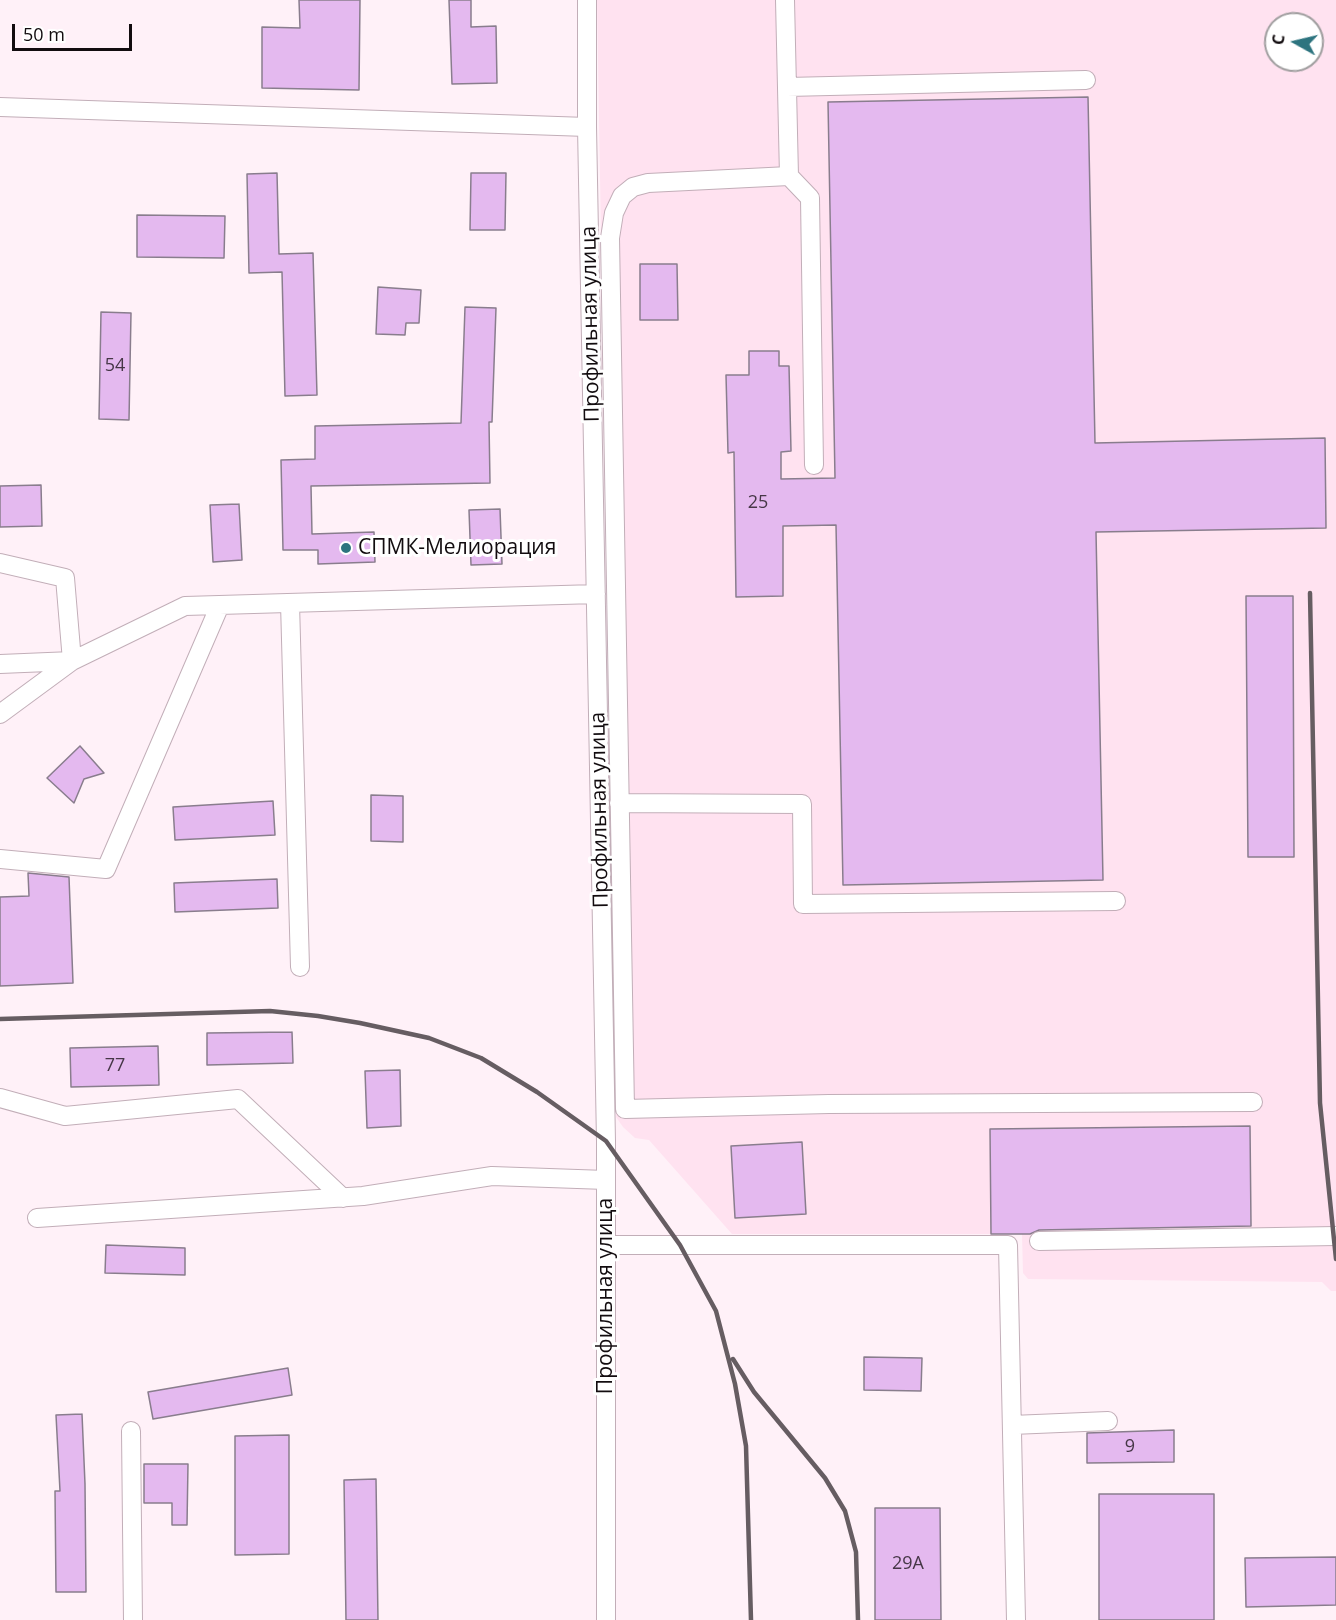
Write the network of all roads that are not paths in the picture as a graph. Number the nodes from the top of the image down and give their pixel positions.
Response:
1 (587, 0) edge
2 (785, 0) edge
3 (1086, 80) dead end
4 (787, 87) junction
5 (0, 107) edge
6 (587, 127) junction
7 (789, 176) junction
8 (814, 465) dead end
9 (0, 563) edge
10 (596, 594) junction
11 (290, 603) junction
12 (220, 605) junction
13 (72, 661) junction
14 (0, 664) edge
15 (0, 714) edge
16 (619, 803) junction
17 (0, 859) edge
18 (1116, 901) dead end
19 (300, 967) dead end
20 (0, 1098) edge
21 (1253, 1102) dead end
22 (606, 1180) junction
23 (343, 1198) junction
24 (37, 1218) dead end
25 (1336, 1236) edge
26 (1039, 1241) dead end
27 (606, 1245) junction
28 (1108, 1421) dead end
29 (1012, 1425) junction
30 (131, 1431) dead end
31 (134, 1620) edge
32 (606, 1620) edge
33 (1016, 1620) edge

1 - 6 street, Профильная улица
2 - 4 street
3 - 4 street
4 - 7 street
5 - 6 street
6 - 10 street, Профильная улица
7 - 8 street
7 - 16 street
9 - 13 street
10 - 11 street
10 - 22 street, Профильная улица
11 - 12 street
11 - 19 street
12 - 13 street
12 - 17 street
13 - 14 street
13 - 15 street
16 - 18 street
16 - 21 street
20 - 23 street
22 - 23 street
22 - 27 street, Профильная улица
23 - 24 street
25 - 26 street
27 - 29 street
27 - 32 street, Профильная улица
28 - 29 street
29 - 33 street
30 - 31 street

